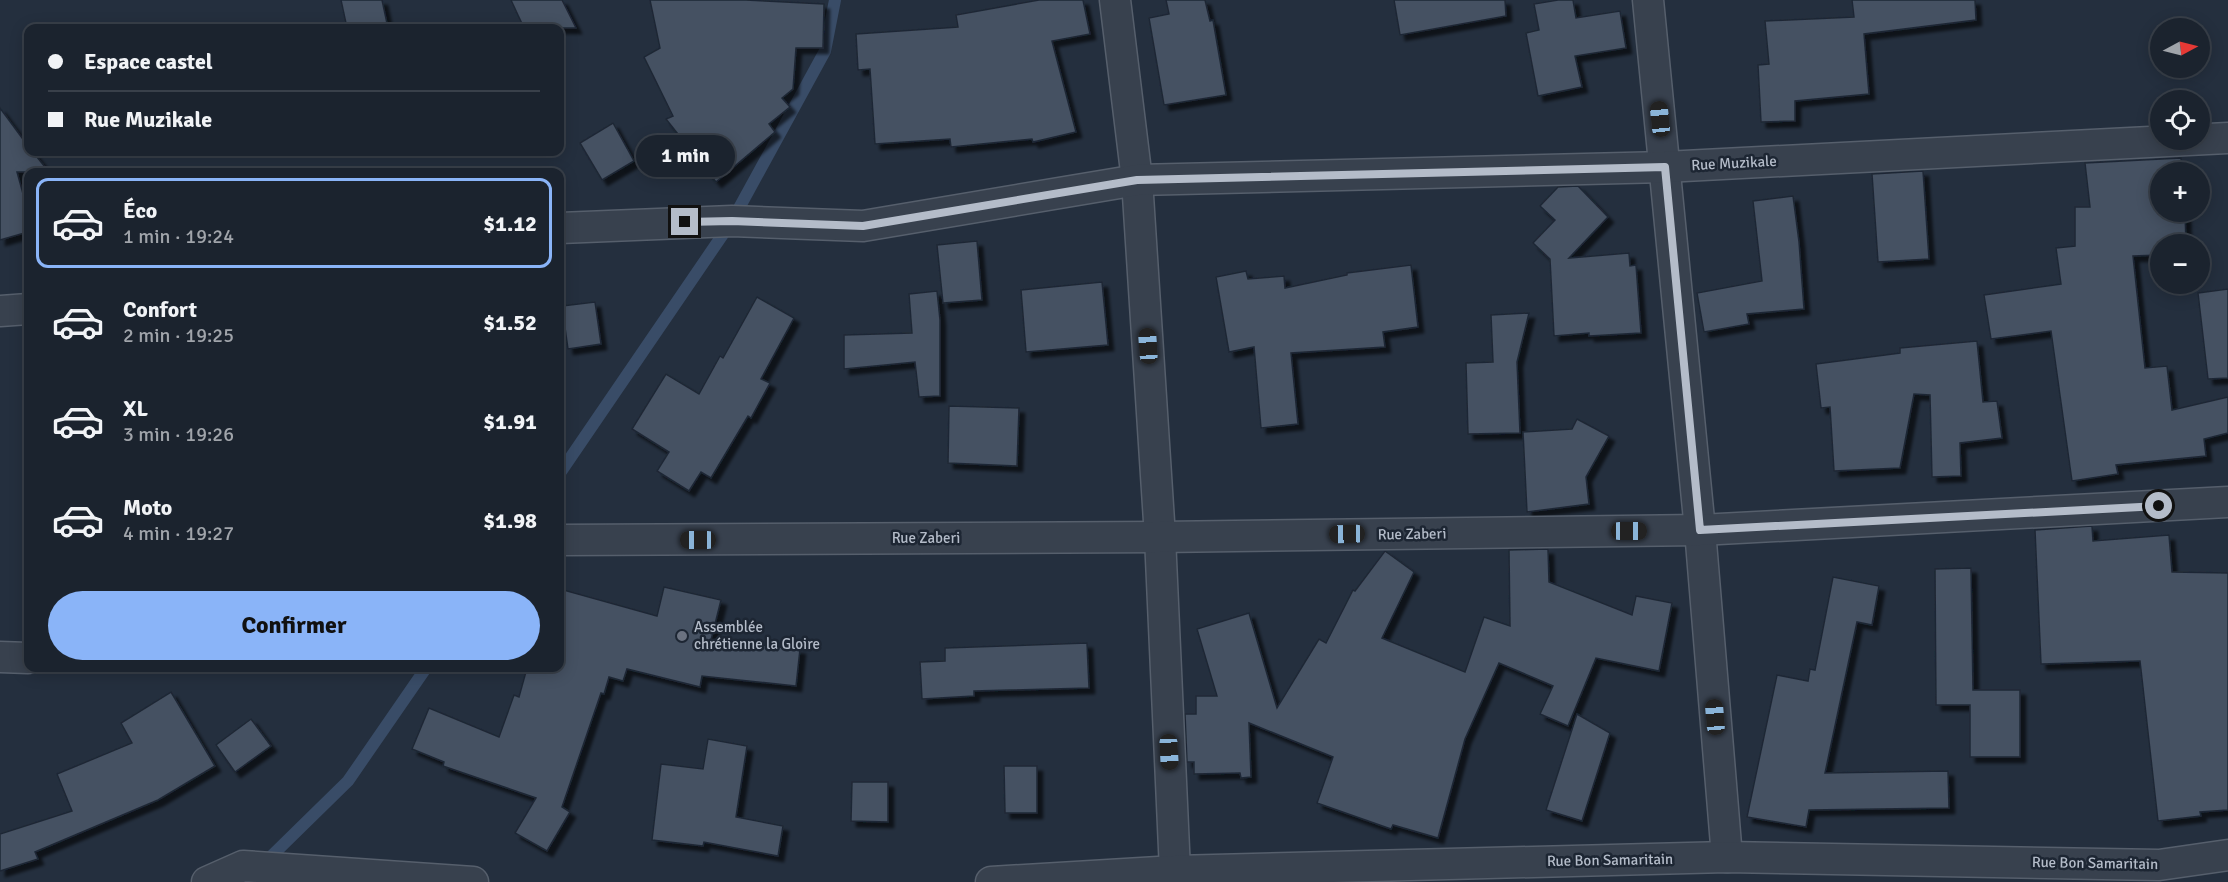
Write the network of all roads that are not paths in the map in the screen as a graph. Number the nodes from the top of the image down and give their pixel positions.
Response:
1 (1115, 0) edge
2 (1648, 0) edge
3 (2228, 138) edge
4 (1665, 167) junction
5 (1137, 180) junction
6 (564, 228) edge
7 (24, 309) edge
8 (0, 311) edge
9 (2228, 502) edge
10 (1700, 530) junction
11 (1160, 537) junction
12 (564, 540) edge
13 (0, 657) edge
14 (24, 658) edge
15 (2228, 855) edge
16 (1727, 857) junction
17 (1774, 870) edge
18 (1175, 871) junction
19 (207, 882) edge
20 (472, 882) edge
21 (991, 882) edge

1 - 5 street
2 - 4 street
3 - 4 street, Rue Muzikale
4 - 5 street, Rue Muzikale
4 - 10 street
5 - 6 street, Rue Muzikale
5 - 11 street
7 - 8 street
9 - 10 street, Rue Zaberi
10 - 11 street, Rue Zaberi
10 - 16 street
11 - 12 street, Rue Zaberi
11 - 18 street
13 - 14 street
15 - 17 street, Rue Bon Samaritain
16 - 17 street, Rue Bon Samaritain
16 - 18 street, Rue Bon Samaritain
18 - 21 street, Rue Bon Samaritain
19 - 20 street

